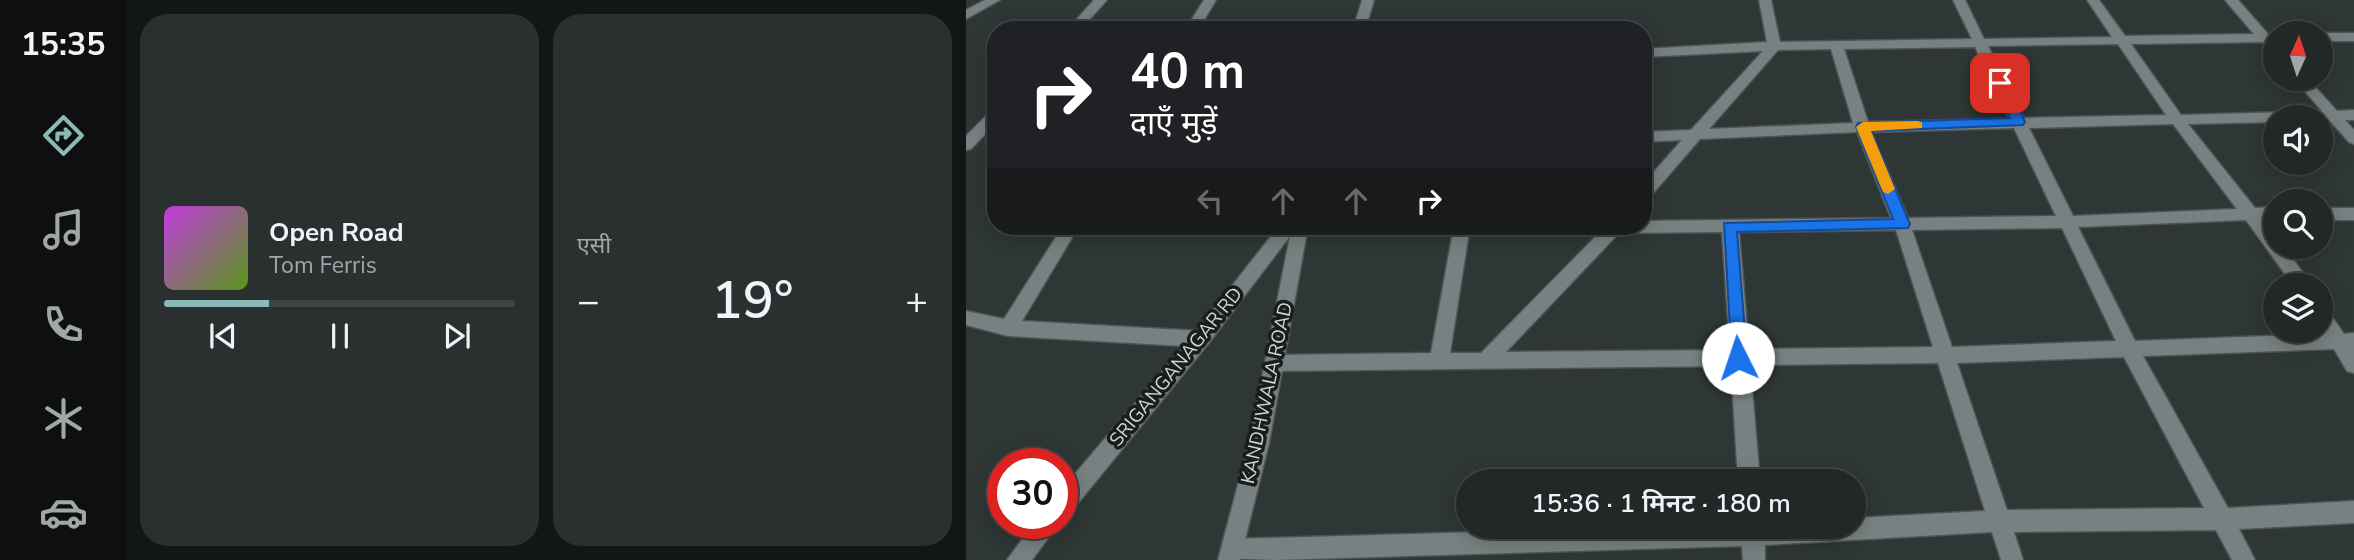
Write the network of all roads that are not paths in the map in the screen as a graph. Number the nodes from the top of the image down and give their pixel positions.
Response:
1 (994, 0) edge
2 (1101, 0) edge
3 (1210, 0) edge
4 (1368, 0) edge
5 (1765, 0) edge
6 (1959, 0) edge
7 (2092, 0) edge
8 (2231, 0) edge
9 (966, 15) edge
10 (1081, 21) edge
11 (1197, 21) edge
12 (1362, 21) edge
13 (2263, 31) edge
14 (2333, 37) edge
15 (2354, 37) edge
16 (2263, 38) edge
17 (2122, 42) junction
18 (1982, 44) junction
19 (1774, 46) junction
20 (1836, 46) junction
21 (1652, 53) edge
22 (2312, 91) edge
23 (2324, 105) edge
24 (2333, 115) joint
25 (2354, 115) edge
26 (2263, 116) edge
27 (2176, 118) junction
28 (2018, 122) junction
29 (987, 123) edge
30 (1863, 127) junction
31 (1695, 134) junction
32 (1652, 136) edge
33 (2354, 139) edge
34 (966, 145) edge
35 (1652, 184) edge
36 (2253, 213) junction
37 (2263, 213) edge
38 (2333, 214) edge
39 (2354, 214) edge
40 (2067, 222) junction
41 (1902, 224) junction
42 (1652, 227) edge
43 (1730, 227) junction
44 (2263, 228) edge
45 (1066, 235) edge
46 (1281, 235) edge
47 (1298, 235) edge
48 (1460, 235) edge
49 (1608, 235) edge
50 (966, 318) edge
51 (2333, 326) edge
52 (1009, 328) junction
53 (1201, 339) junction
54 (2347, 341) edge
55 (2129, 348) junction
56 (1945, 355) junction
57 (1738, 358) junction
58 (1438, 360) junction
59 (1486, 360) junction
60 (1275, 363) junction
61 (2354, 365) edge
62 (1748, 469) edge
63 (1078, 487) edge
64 (2354, 512) edge
65 (2219, 519) junction
66 (2000, 521) junction
67 (1866, 526) edge
68 (1035, 539) edge
69 (1579, 539) edge
70 (1753, 539) edge
71 (1231, 555) edge
72 (1018, 560) edge
73 (1754, 560) edge
74 (2012, 560) edge
75 (2244, 560) edge

1 - 9 street
2 - 10 street
3 - 11 street
4 - 12 street
5 - 19 street
6 - 18 street
7 - 17 street
8 - 13 street
14 - 15 street
16 - 17 street
17 - 18 street
17 - 27 street
18 - 20 street
18 - 28 street
19 - 20 street
19 - 21 street
19 - 31 street
20 - 30 street
22 - 23 street
24 - 25 street
24 - 33 street
26 - 27 street
27 - 28 street
27 - 36 street
28 - 30 street
28 - 40 street
29 - 34 street
30 - 31 street
30 - 41 street
31 - 32 street
31 - 35 street
36 - 37 street
36 - 40 street
36 - 44 street
38 - 39 street
40 - 41 street
40 - 55 street
41 - 43 street
41 - 56 street
42 - 43 street
43 - 57 street
45 - 52 street
46 - 53 street, SRIGANGANAGAR RD
47 - 60 street, KANDHWALA ROAD
48 - 58 street
49 - 59 street
50 - 52 street
51 - 54 street
52 - 53 street
53 - 63 street, SRIGANGANAGAR RD
54 - 55 street
54 - 61 street
55 - 56 street
55 - 65 street
56 - 57 street
56 - 66 street
57 - 59 street
57 - 62 street
58 - 59 street
58 - 60 street
60 - 71 street, KANDHWALA ROAD
64 - 65 street
65 - 66 street
65 - 75 street
66 - 67 street
66 - 74 street
68 - 72 street
69 - 71 street
70 - 73 street

